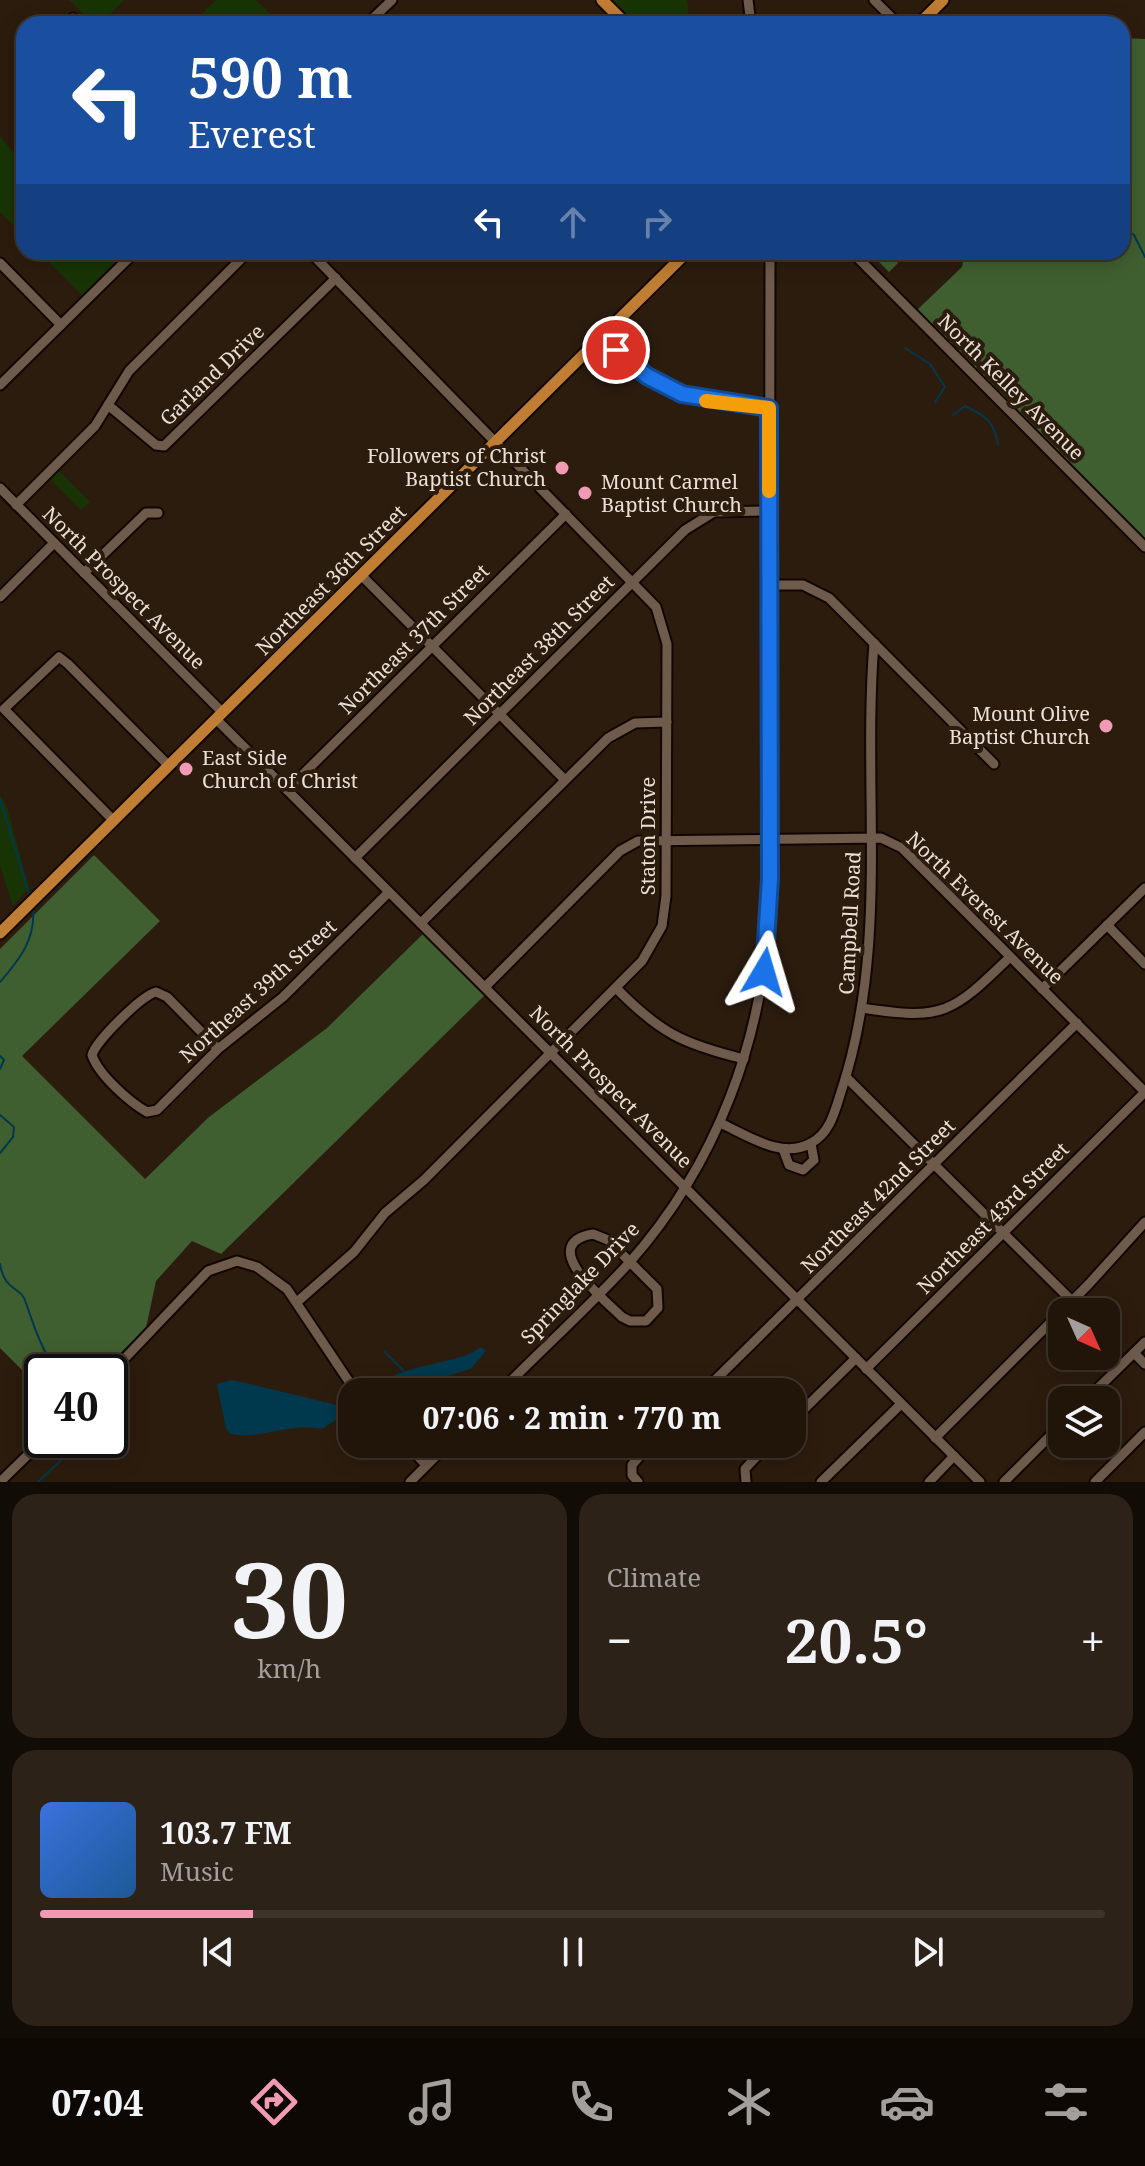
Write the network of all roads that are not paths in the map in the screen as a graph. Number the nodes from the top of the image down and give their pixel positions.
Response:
1 (392, 0) edge
2 (602, 0) edge
3 (874, 0) edge
4 (943, 0) edge
5 (375, 16) edge
6 (618, 16) edge
7 (890, 16) edge
8 (927, 16) edge
9 (127, 260) edge
10 (240, 260) edge
11 (318, 260) edge
12 (679, 260) edge
13 (770, 260) edge
14 (860, 260) edge
15 (0, 263) edge
16 (336, 278) junction
17 (61, 325) junction
18 (602, 336) junction
19 (0, 385) edge
20 (108, 405) junction
21 (769, 408) junction
22 (496, 441) junction
23 (0, 488) edge
24 (16, 505) junction
25 (769, 511) junction
26 (158, 513) dead end
27 (566, 514) junction
28 (54, 543) junction
29 (1145, 547) edge
30 (84, 573) junction
31 (361, 575) junction
32 (634, 581) junction
33 (769, 585) junction
34 (0, 597) edge
35 (874, 643) junction
36 (432, 647) junction
37 (499, 714) junction
38 (219, 716) junction
39 (667, 722) junction
40 (994, 764) dead end
41 (169, 766) junction
42 (565, 780) junction
43 (287, 790) junction
44 (114, 821) junction
45 (667, 838) junction
46 (769, 838) junction
47 (873, 838) junction
48 (355, 858) junction
49 (1145, 888) edge
50 (389, 892) junction
51 (421, 923) junction
52 (1107, 925) junction
53 (0, 933) edge
54 (1010, 957) junction
55 (1145, 964) edge
56 (485, 987) junction
57 (616, 988) junction
58 (1042, 989) junction
59 (862, 1008) junction
60 (1077, 1023) junction
61 (218, 1049) junction
62 (551, 1053) junction
63 (744, 1059) junction
64 (846, 1077) junction
65 (1145, 1092) edge
66 (720, 1123) junction
67 (811, 1144) junction
68 (783, 1149) junction
69 (935, 1165) junction
70 (685, 1187) junction
71 (1145, 1222) edge
72 (1003, 1232) junction
73 (630, 1261) junction
74 (599, 1294) junction
75 (1069, 1298) edge
76 (1075, 1298) edge
77 (797, 1300) junction
78 (297, 1302) junction
79 (1048, 1325) edge
80 (1145, 1342) edge
81 (1134, 1353) junction
82 (128, 1355) edge
83 (856, 1358) junction
84 (1145, 1364) edge
85 (866, 1369) junction
86 (347, 1378) edge
87 (514, 1378) edge
88 (717, 1378) edge
89 (1100, 1386) edge
90 (901, 1404) junction
91 (806, 1407) edge
92 (1145, 1432) edge
93 (935, 1438) junction
94 (1048, 1438) edge
95 (954, 1456) junction
96 (25, 1458) edge
97 (419, 1458) edge
98 (433, 1458) edge
99 (637, 1458) edge
100 (755, 1458) edge
101 (426, 1465) junction
102 (635, 1478) edge
103 (0, 1482) edge
104 (410, 1482) edge
105 (746, 1482) edge
106 (821, 1482) edge
107 (929, 1482) edge
108 (980, 1482) edge
109 (1004, 1482) edge
110 (1095, 1482) edge

1 - 5 street
2 - 6 main road
3 - 7 street
4 - 8 main road
9 - 17 street
10 - 20 street
11 - 16 street, Staton Drive
12 - 18 main road, Northeast 36th Street
13 - 21 street, Springlake Drive
14 - 29 street, North Kelley Avenue
15 - 17 street
16 - 20 street, Garland Drive
16 - 22 street, Staton Drive
17 - 19 street
18 - 21 street
18 - 22 main road, Northeast 36th Street
20 - 24 street
21 - 25 street, Springlake Drive
22 - 27 street, Staton Drive
22 - 31 main road, Northeast 36th Street
23 - 24 street, North Prospect Avenue
24 - 28 street, North Prospect Avenue
25 - 32 street, Northeast 38th Street
25 - 33 street, Springlake Drive
26 - 30 street
27 - 32 street, Staton Drive
27 - 36 street, Northeast 37th Street
28 - 30 street, North Prospect Avenue
28 - 34 street
30 - 38 street, North Prospect Avenue
31 - 36 street
31 - 38 main road, Northeast 36th Street
32 - 37 street, Northeast 38th Street
32 - 39 street, Staton Drive
33 - 35 street
33 - 46 street, Springlake Drive
35 - 40 street
35 - 47 street, Campbell Road
36 - 37 street
36 - 43 street, Northeast 37th Street
37 - 42 street
37 - 48 street, Northeast 38th Street
38 - 41 main road, Northeast 36th Street
38 - 43 street, North Prospect Avenue
39 - 42 street
39 - 45 street, Staton Drive
41 - 44 main road, Northeast 36th Street
41 - 44 street
42 - 51 street
43 - 48 street, North Prospect Avenue
44 - 53 main road, Northeast 36th Street
45 - 46 street, North Everest Avenue
45 - 56 street, North Everest Avenue
45 - 57 street, Staton Drive
46 - 47 street, North Everest Avenue
46 - 63 street, Springlake Drive
47 - 54 street, North Everest Avenue
47 - 59 street, Campbell Road
48 - 50 street, North Prospect Avenue
49 - 52 street
50 - 51 street, North Prospect Avenue
50 - 61 street, Northeast 39th Street
51 - 56 street, North Prospect Avenue
52 - 55 street
52 - 58 street
54 - 58 street, North Everest Avenue
54 - 59 street
56 - 62 street, North Prospect Avenue
57 - 62 street, Staton Drive
57 - 63 street
58 - 60 street, North Everest Avenue
59 - 64 street, Campbell Road
60 - 65 street, North Everest Avenue
60 - 69 street, Northeast 42nd Street
61 - 61 street, Northeast 39th Street
62 - 70 street, North Prospect Avenue
62 - 78 street, Staton Drive
63 - 66 street, Springlake Drive
64 - 67 street, Campbell Road
64 - 69 street
65 - 72 street, Northeast 43rd Street
66 - 68 street
66 - 70 street, Springlake Drive
67 - 68 street
67 - 68 street, Campbell Road
69 - 72 street
69 - 77 street, Northeast 42nd Street
70 - 73 street, Springlake Drive
70 - 77 street, North Prospect Avenue
71 - 76 street
72 - 75 street
72 - 85 street, Northeast 43rd Street
73 - 74 street, Springlake Drive
73 - 74 street
73 - 74 street
74 - 87 street, Springlake Drive
77 - 83 street, North Prospect Avenue
77 - 88 street, Northeast 42nd Street
78 - 82 street
78 - 86 street
79 - 93 street
80 - 81 street
81 - 84 street
81 - 89 street
83 - 85 street, North Prospect Avenue
83 - 91 street
85 - 90 street, North Prospect Avenue
90 - 93 street, North Prospect Avenue
90 - 106 street
92 - 110 street
93 - 95 street, North Prospect Avenue
94 - 109 street
95 - 107 street
95 - 108 street, North Prospect Avenue
96 - 103 street
97 - 101 street
98 - 101 street
99 - 102 street
100 - 105 street
101 - 104 street

